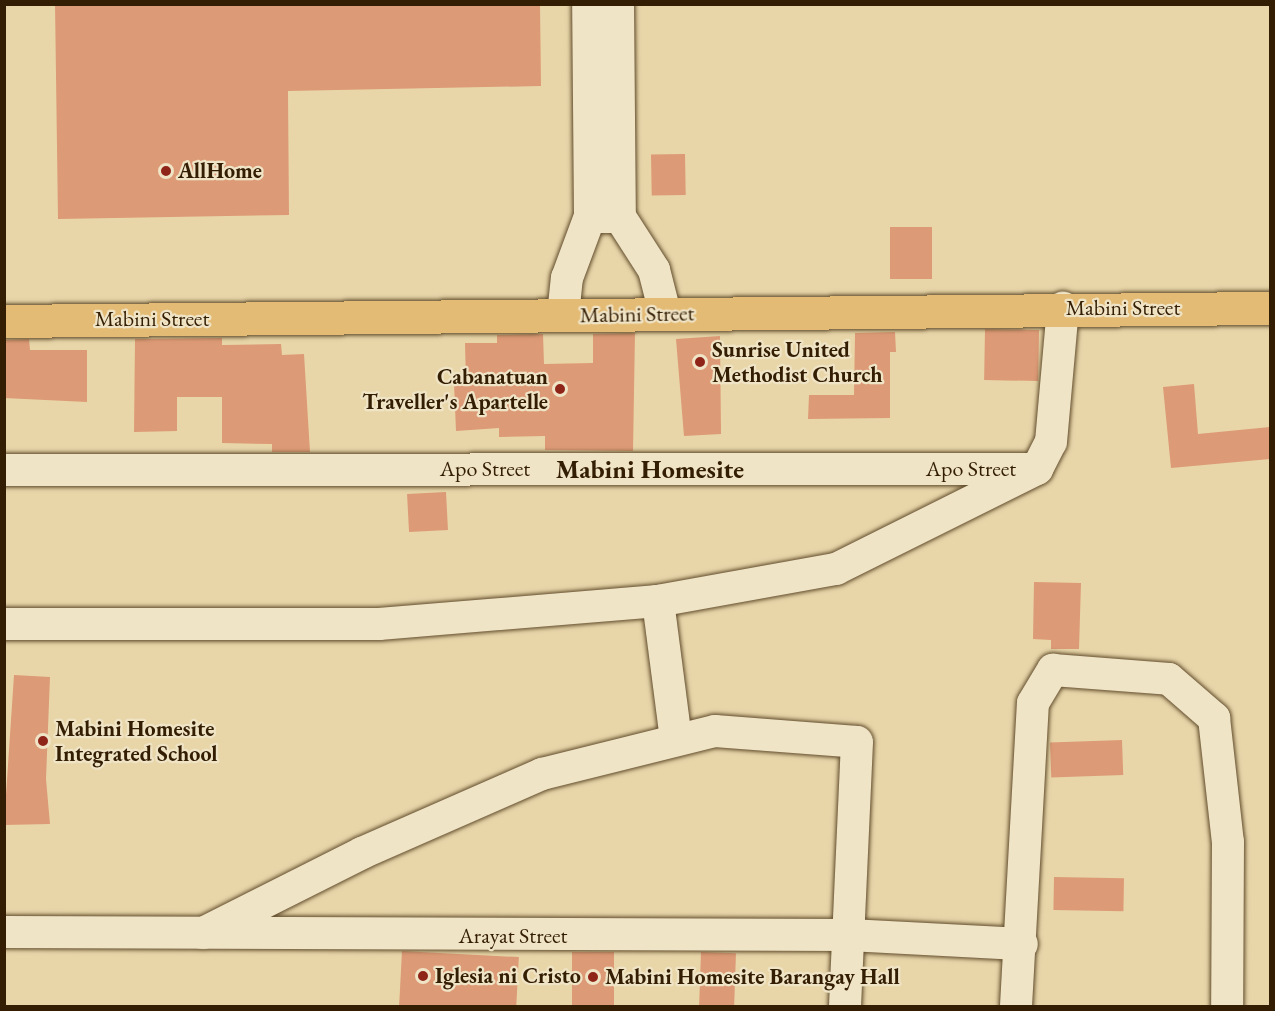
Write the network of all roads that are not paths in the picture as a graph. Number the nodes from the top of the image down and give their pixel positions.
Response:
1 (588, 4) edge
2 (618, 4) edge
3 (605, 217) junction
4 (1063, 308) junction
5 (1270, 308) edge
6 (665, 314) junction
7 (562, 315) junction
8 (4, 321) edge
9 (1037, 469) junction
10 (4, 470) edge
11 (658, 601) junction
12 (4, 624) edge
13 (676, 739) junction
14 (4, 932) edge
15 (849, 935) junction
16 (196, 936) junction
17 (1022, 944) junction
18 (845, 1006) edge
19 (1016, 1006) edge
20 (1227, 1006) edge

1 - 3 street
2 - 3 street
3 - 6 street
3 - 7 street
4 - 5 main road, Mabini Street
4 - 6 main road, Mabini Street
4 - 9 street
6 - 7 main road, Mabini Street
7 - 8 main road, Mabini Street
9 - 10 street, Apo Street
9 - 11 street
11 - 12 street
11 - 13 street
13 - 15 street
13 - 16 street
14 - 16 street, Arayat Street
15 - 16 street, Arayat Street
15 - 17 street, Arayat Street
15 - 18 street
17 - 19 street
17 - 20 street

